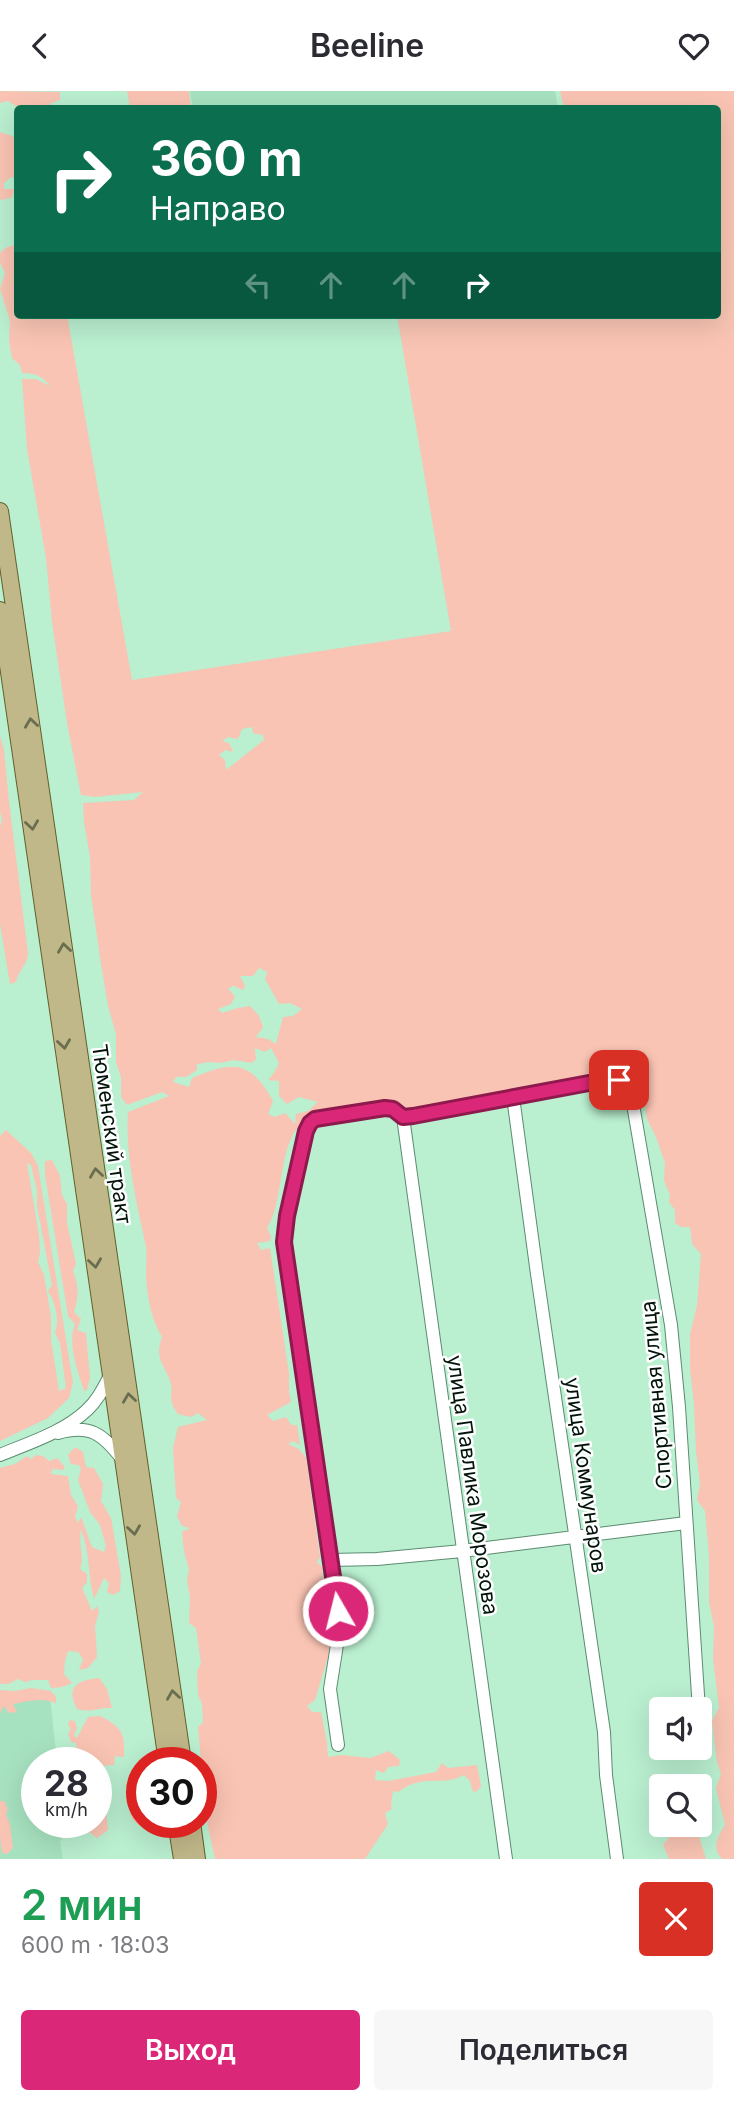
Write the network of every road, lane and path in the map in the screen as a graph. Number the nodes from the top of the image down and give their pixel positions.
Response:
1 (0, 511) edge
2 (0, 610) edge
3 (513, 1097) junction
4 (403, 1117) junction
5 (111, 1374) junction
6 (44, 1436) junction
7 (0, 1455) edge
8 (124, 1462) junction
9 (686, 1523) junction
10 (575, 1536) junction
11 (462, 1551) junction
12 (331, 1560) junction
13 (698, 1697) edge
14 (338, 1745) dead end
15 (165, 1747) edge
16 (181, 1747) edge
17 (178, 1838) edge
18 (194, 1838) edge
19 (181, 1859) edge
20 (197, 1859) edge
21 (506, 1859) edge
22 (617, 1859) edge

16 -> 1 main road, Тюменский тракт
2 -> 5 main road, Тюменский тракт
3 - 4 street
3 - 9 street, Спортивная улица
3 - 10 street, улица Коммунаров
4 - 11 street, улица Павлика Морозова
4 - 12 street
5 - 6 street
5 - 8 main road, Тюменский тракт
6 - 7 street
6 - 8 street
8 -> 15 main road, Тюменский тракт
9 - 10 street
9 - 13 street, Спортивная улица
10 - 11 street
10 - 22 street, улица Коммунаров
11 - 12 street
11 - 21 street, улица Павлика Морозова
12 - 14 street
17 - 19 main road
18 - 20 main road

